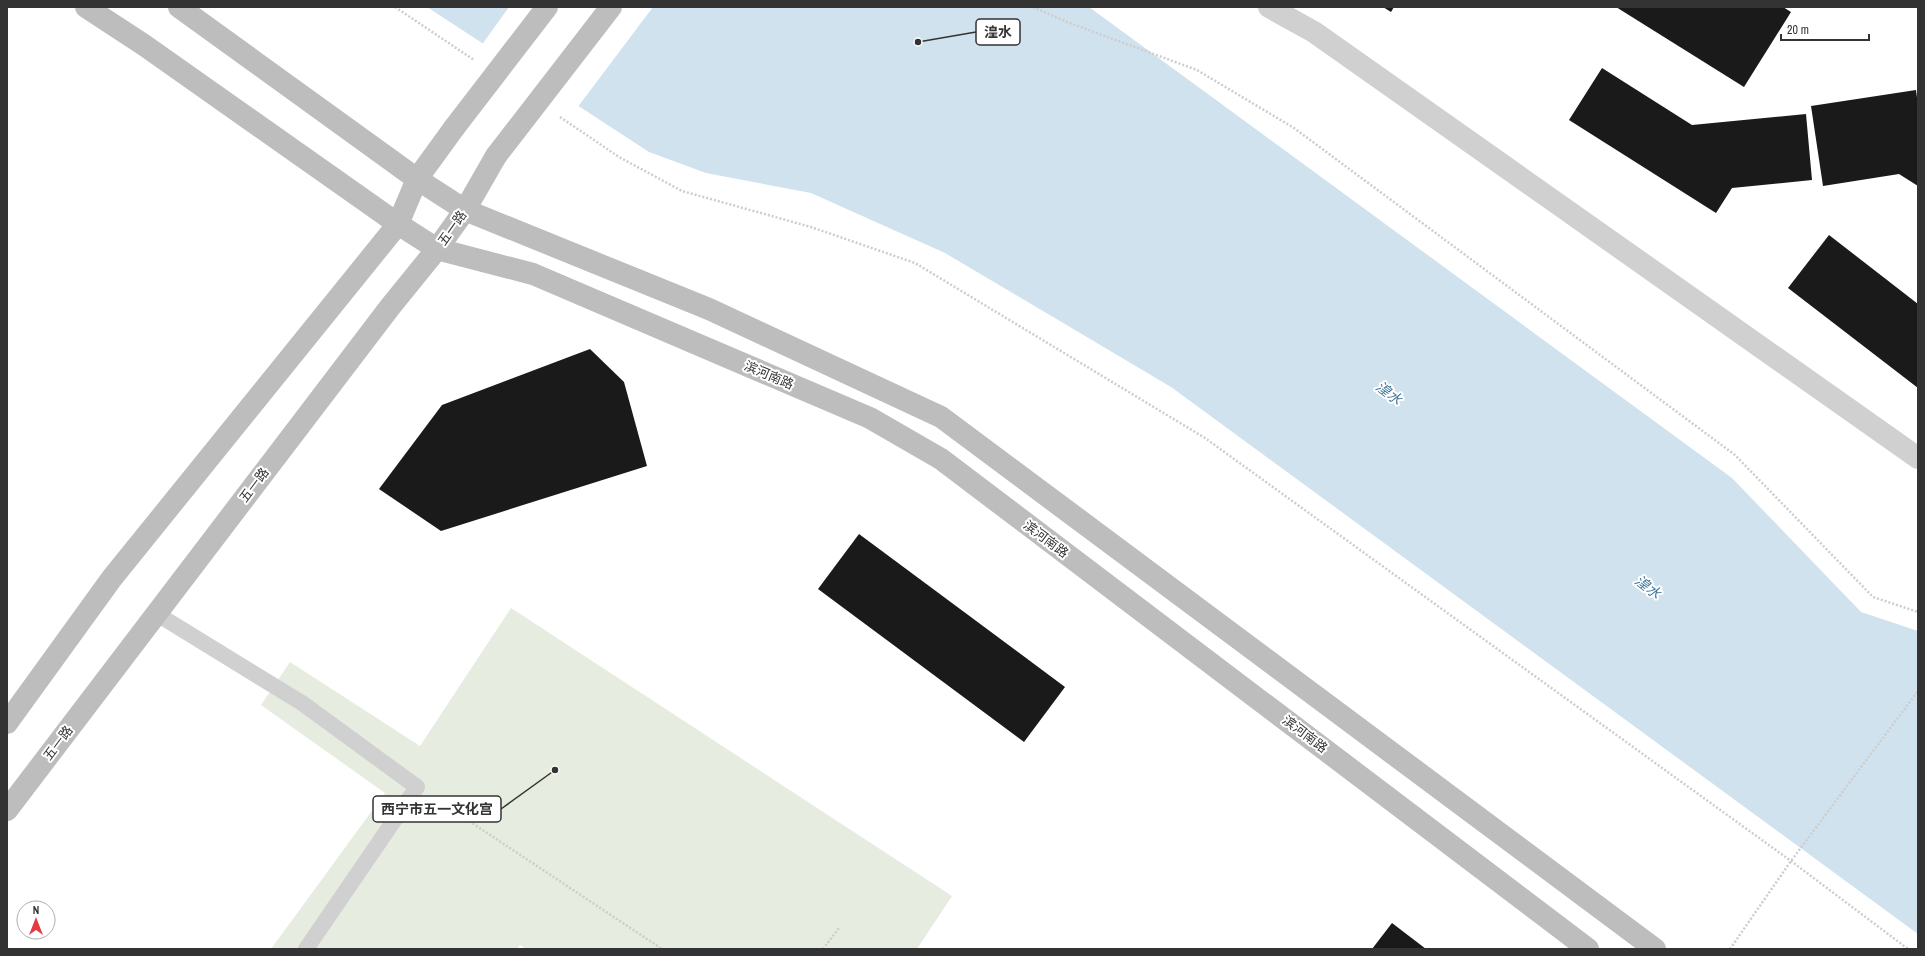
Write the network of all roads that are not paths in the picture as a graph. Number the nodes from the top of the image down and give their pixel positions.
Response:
1 (86, 7) edge
2 (179, 7) edge
3 (547, 7) edge
4 (611, 7) edge
5 (1269, 7) edge
6 (418, 179) junction
7 (465, 210) junction
8 (398, 224) junction
9 (437, 249) junction
10 (1918, 458) edge
11 (157, 614) junction
12 (7, 723) edge
13 (7, 810) edge
14 (306, 949) edge
15 (1588, 949) edge
16 (1655, 949) edge

1 - 8 main road, 滨河南路
2 - 6 main road
3 - 6 main road, bridge
4 - 7 main road, 五一路, bridge
5 - 10 street
6 - 7 main road
6 - 8 main road
7 - 9 main road, 五一路
7 - 16 main road
8 - 9 main road, 滨河南路
8 - 12 main road
9 - 11 main road, 五一路
9 - 15 main road, 滨河南路
11 - 13 main road, 五一路
11 - 14 lane

